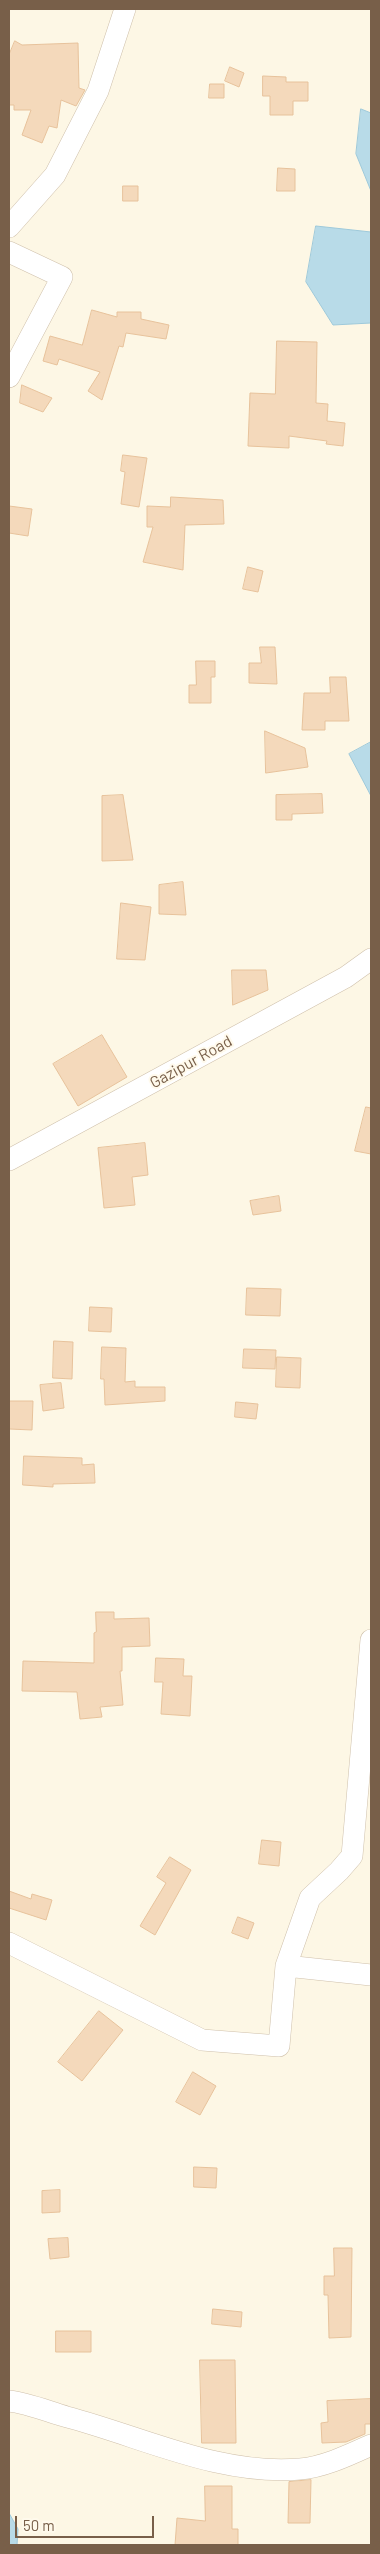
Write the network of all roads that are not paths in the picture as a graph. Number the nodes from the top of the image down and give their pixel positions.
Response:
1 (125, 9) edge
2 (9, 227) edge
3 (9, 252) edge
4 (9, 378) edge
5 (371, 959) edge
6 (9, 1160) edge
7 (371, 1640) edge
8 (9, 1944) edge
9 (286, 1966) junction
10 (371, 1976) edge
11 (9, 2401) edge
12 (371, 2445) edge

1 - 2 street
3 - 4 street
5 - 6 street, Gazipur Road
7 - 9 street
8 - 9 street
9 - 10 street
11 - 12 street

